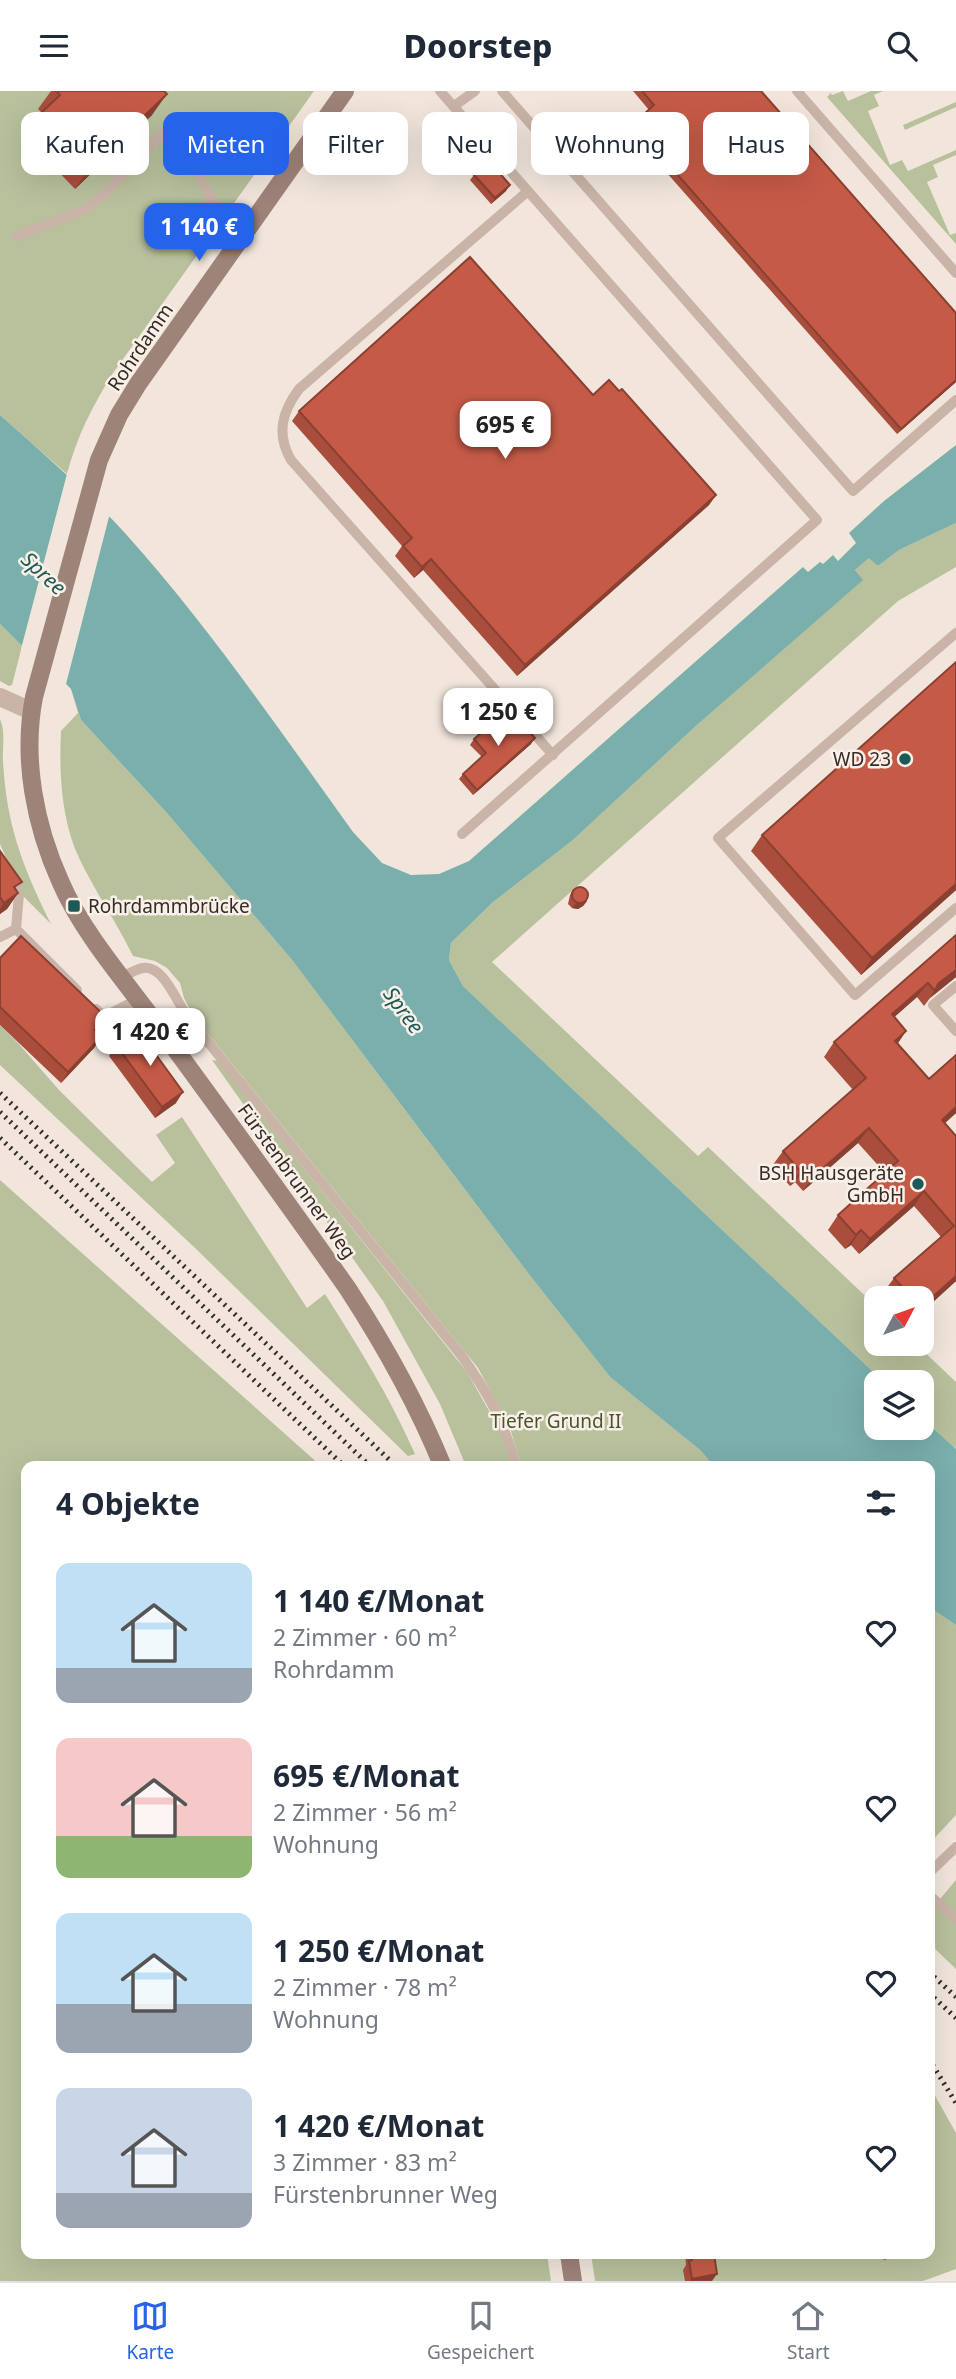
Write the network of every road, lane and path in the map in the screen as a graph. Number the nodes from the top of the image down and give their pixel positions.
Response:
1 (345, 91) edge
2 (440, 91) edge
3 (475, 91) edge
4 (502, 91) edge
5 (797, 91) edge
6 (454, 106) junction
7 (528, 191) junction
8 (17, 236) dead end
9 (240, 238) junction
10 (956, 273) edge
11 (956, 400) edge
12 (956, 633) edge
13 (0, 697) edge
14 (32, 704) junction
15 (553, 755) junction
16 (462, 834) dead end
17 (0, 859) edge
18 (956, 908) edge
19 (16, 929) junction
20 (0, 937) edge
21 (122, 977) junction
22 (956, 986) edge
23 (138, 999) junction
24 (956, 1031) edge
25 (441, 1461) edge
26 (514, 1461) edge
27 (956, 1847) edge
28 (935, 1867) edge
29 (935, 1900) edge
30 (956, 1919) edge
31 (570, 2259) edge
32 (573, 2281) edge

1 - 9 main road, Rohrdamm
2 - 6 lane
3 - 6 lane
4 - 11 lane
5 - 10 lane
6 - 7 lane
7 - 15 lane
7 - 15 lane
8 - 9 lane
9 - 14 main road, Rohrdamm
12 - 18 lane
13 - 14 street
14 - 21 main road, Fürstenbrunner Weg
15 - 16 lane
17 - 19 lane
19 - 20 lane
19 - 23 lane
21 - 23 main road, Fürstenbrunner Weg
21 - 26 lane
22 - 24 lane
23 - 25 main road, Fürstenbrunner Weg
27 - 28 lane
29 - 30 lane
31 - 32 main road

